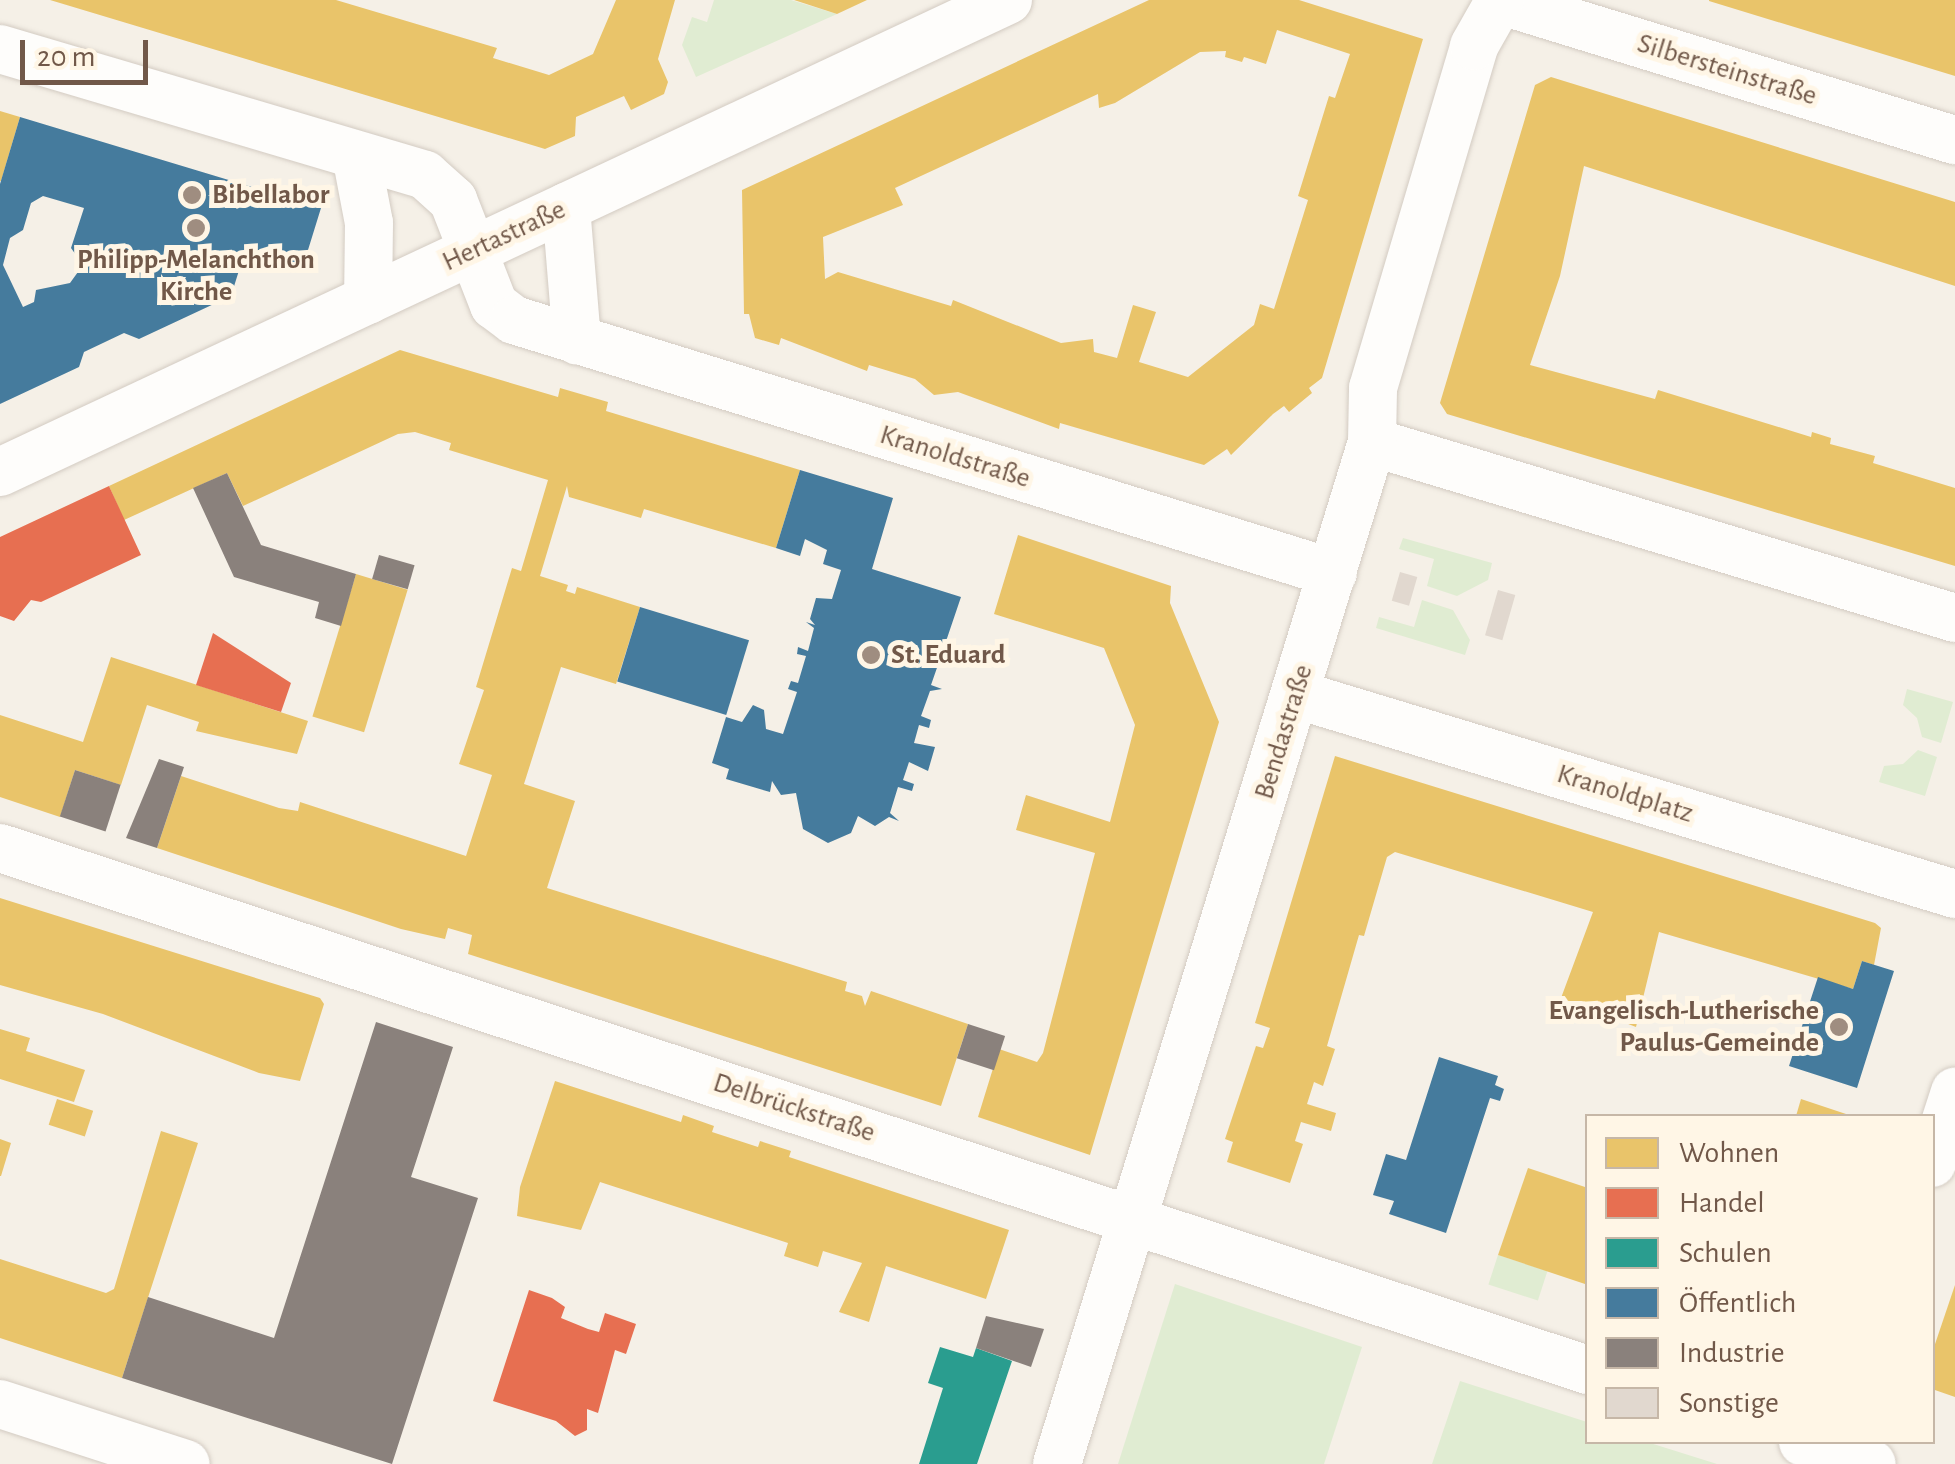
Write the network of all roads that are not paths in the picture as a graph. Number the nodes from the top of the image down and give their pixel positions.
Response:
1 (1008, 0) edge
2 (1500, 0) edge
3 (0, 49) edge
4 (1955, 140) edge
5 (356, 155) junction
6 (566, 207) junction
7 (475, 249) junction
8 (368, 300) junction
9 (577, 341) junction
10 (1372, 442) junction
11 (0, 472) edge
12 (1332, 573) junction
13 (1955, 618) edge
14 (1295, 694) junction
15 (0, 848) edge
16 (1955, 894) edge
17 (1955, 1092) edge
18 (1935, 1153) edge
19 (1133, 1219) junction
20 (1585, 1369) edge
21 (0, 1404) edge
22 (186, 1464) edge
23 (1057, 1464) edge

1 - 6 street, Hertastraße
2 - 4 street, Silbersteinstraße
2 - 10 street, Bendastraße
3 - 5 street, Kranoldstraße
5 - 7 street, Kranoldstraße
5 - 8 street
6 - 7 street, Hertastraße
6 - 9 street
7 - 8 street, Hertastraße
7 - 9 street, Kranoldstraße
8 - 11 street, Hertastraße
9 - 12 street, Kranoldstraße
10 - 12 street, Bendastraße
10 - 13 street
12 - 14 street, Bendastraße
14 - 16 street, Kranoldplatz
14 - 19 street, Bendastraße
15 - 19 street, Delbrückstraße
17 - 18 street
19 - 20 street, Delbrückstraße
19 - 23 street, Bendastraße
21 - 22 street

